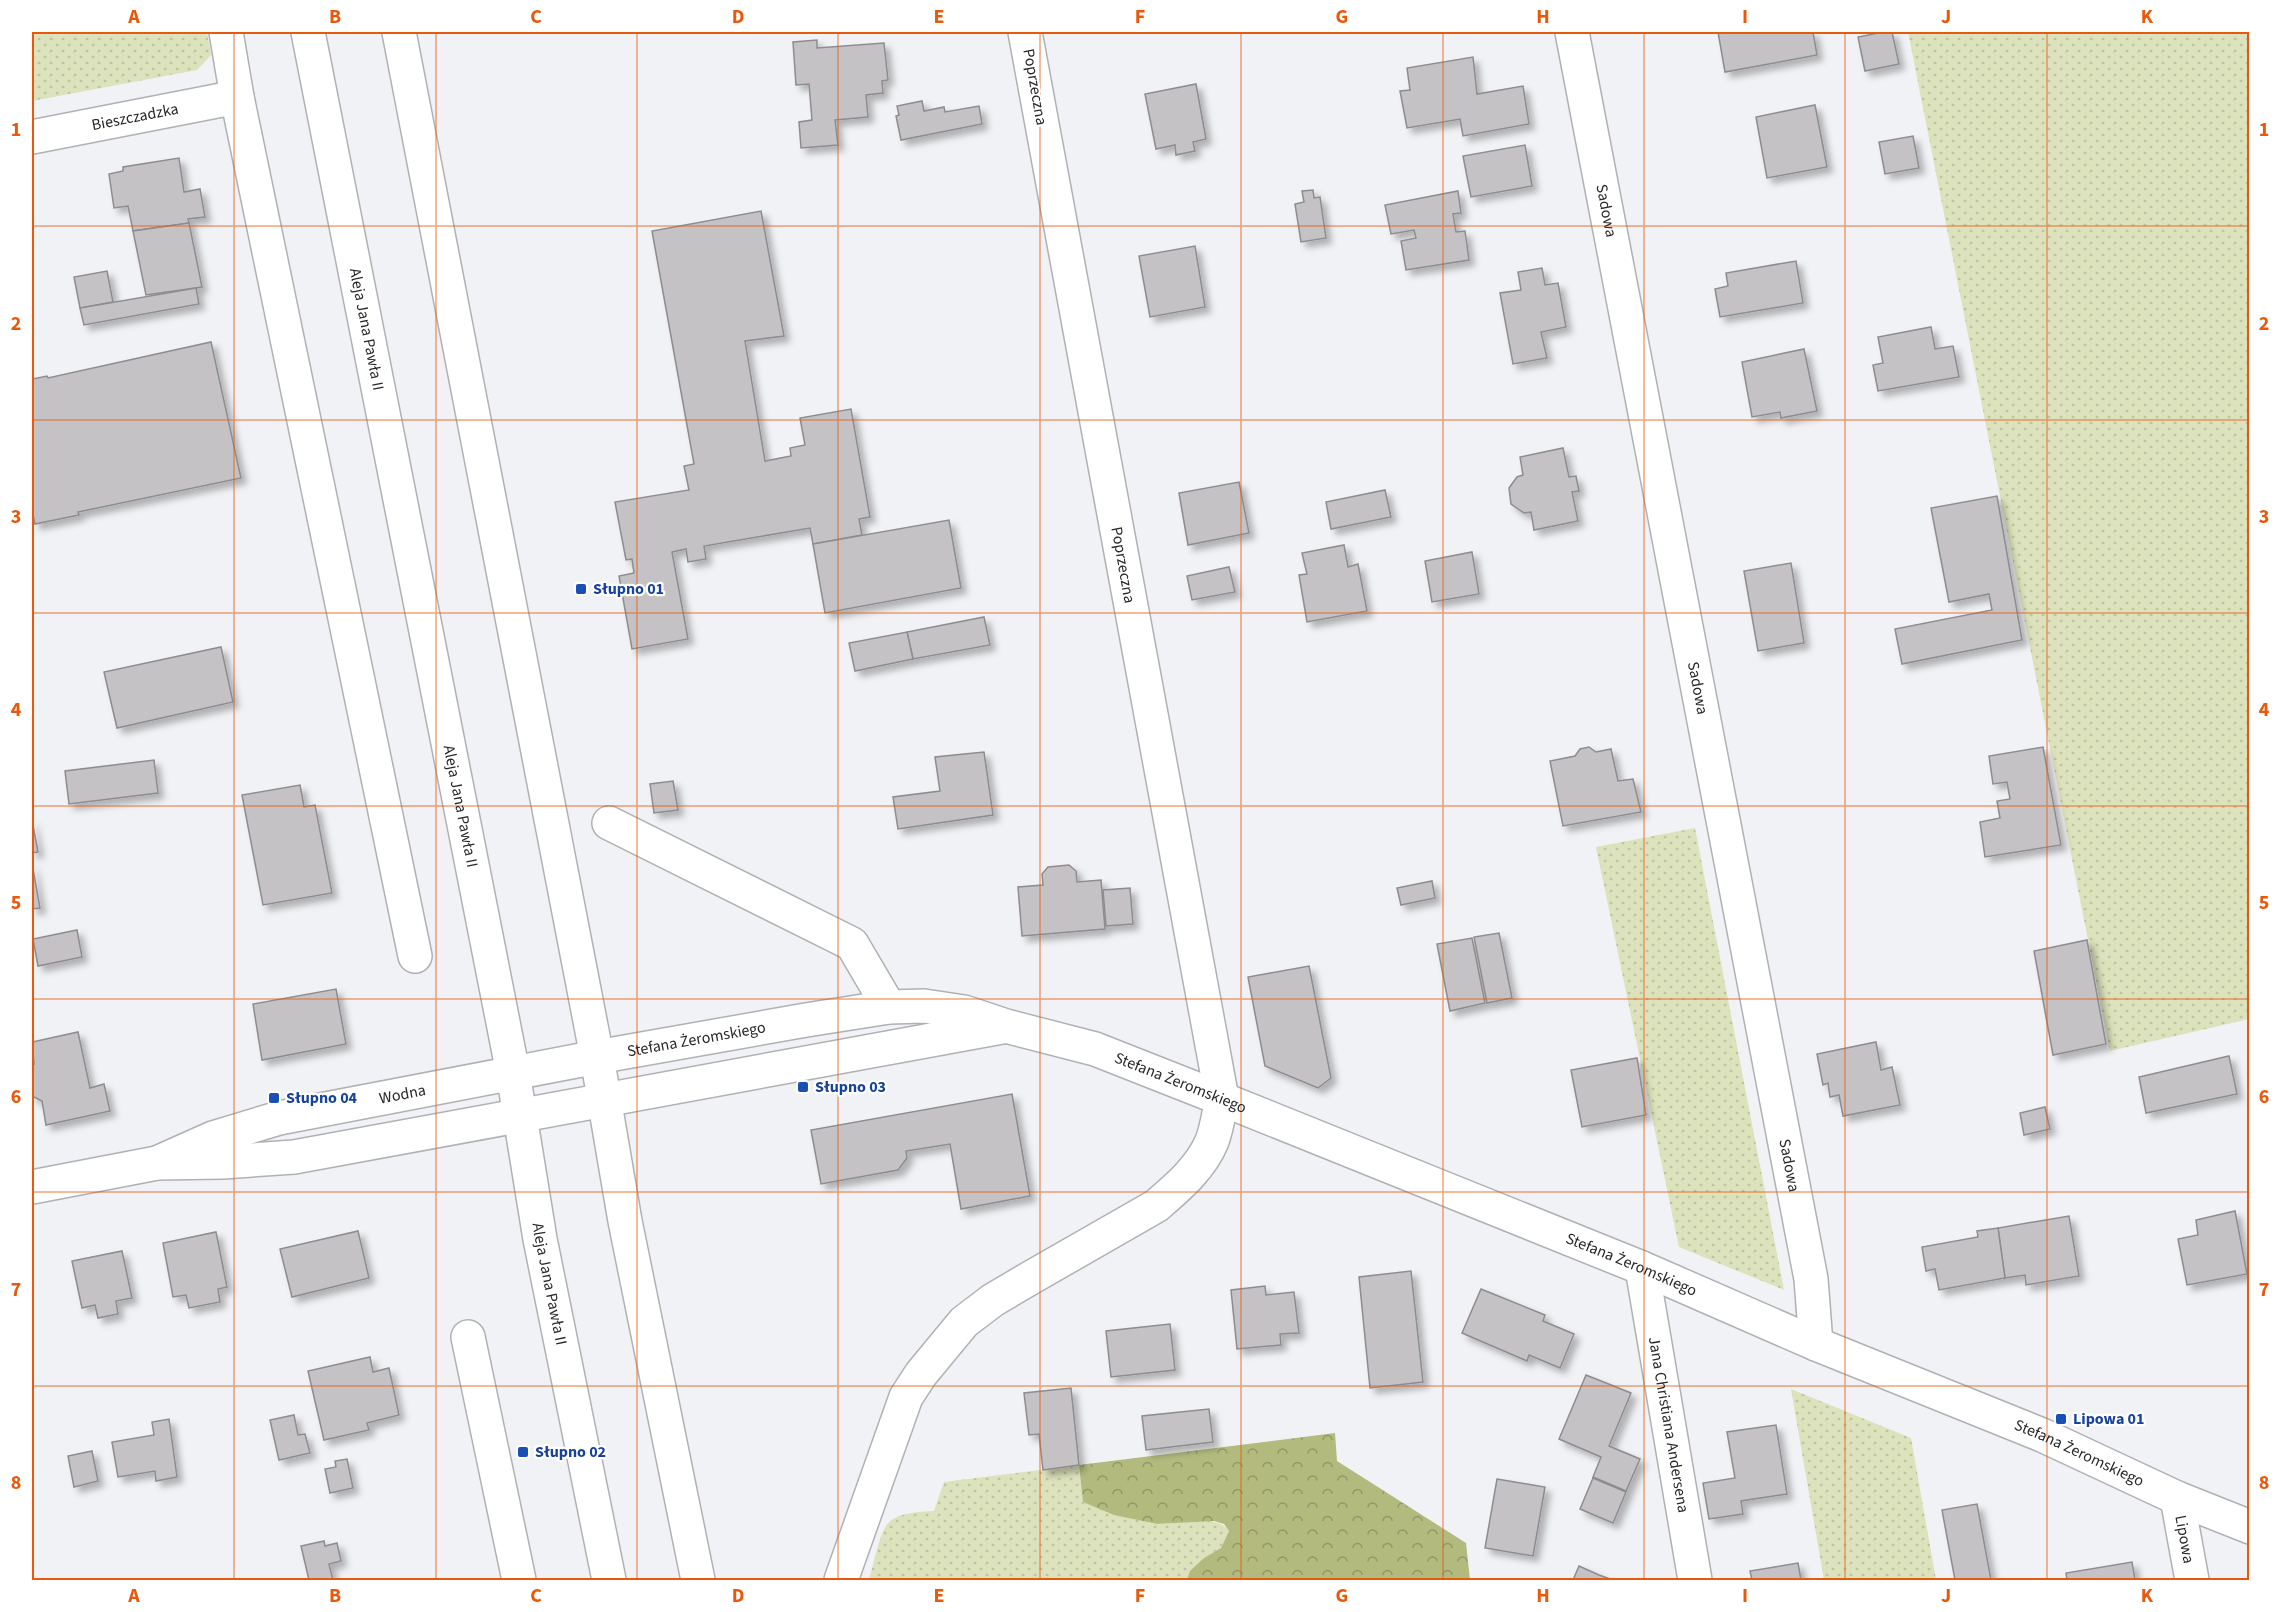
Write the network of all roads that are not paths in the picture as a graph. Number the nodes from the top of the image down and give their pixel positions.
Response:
1 (226, 32) edge
2 (308, 32) edge
3 (399, 32) edge
4 (1025, 32) edge
5 (1572, 32) edge
6 (237, 97) junction
7 (32, 137) edge
8 (609, 823) dead end
9 (415, 956) dead end
10 (889, 1007) junction
11 (1006, 1026) junction
12 (597, 1057) junction
13 (513, 1073) junction
14 (1222, 1099) junction
15 (605, 1100) junction
16 (520, 1116) junction
17 (157, 1164) junction
18 (32, 1187) edge
19 (1642, 1268) junction
20 (468, 1337) dead end
21 (1816, 1344) junction
22 (2177, 1498) junction
23 (2250, 1527) edge
24 (519, 1581) edge
25 (609, 1581) edge
26 (698, 1581) edge
27 (841, 1581) edge
28 (1695, 1581) edge
29 (2192, 1581) edge

1 - 6 street
2 - 13 street, Aleja Jana Pawła II
3 - 12 street
4 - 14 street, Poprzeczna
5 - 21 street, Sadowa
6 - 7 street, Bieszczadzka
6 - 9 street
8 - 10 street
10 - 11 street, Stefana Żeromskiego
10 - 12 street, Stefana Żeromskiego
11 - 14 street, Stefana Żeromskiego
11 - 15 street, Stefana Żeromskiego
12 - 13 street, Stefana Żeromskiego
12 - 15 street
13 - 16 street, Aleja Jana Pawła II
13 - 17 street, Wodna
14 - 19 street, Stefana Żeromskiego
14 - 27 street
15 - 16 street, Stefana Żeromskiego
15 - 26 street
16 - 17 street, Wodna
16 - 25 street, Aleja Jana Pawła II
17 - 18 street, Wodna
19 - 21 street, Stefana Żeromskiego
19 - 28 street, Jana Christiana Andersena
20 - 24 street
21 - 22 street, Stefana Żeromskiego
22 - 23 street, Stefana Żeromskiego
22 - 29 street, Lipowa

